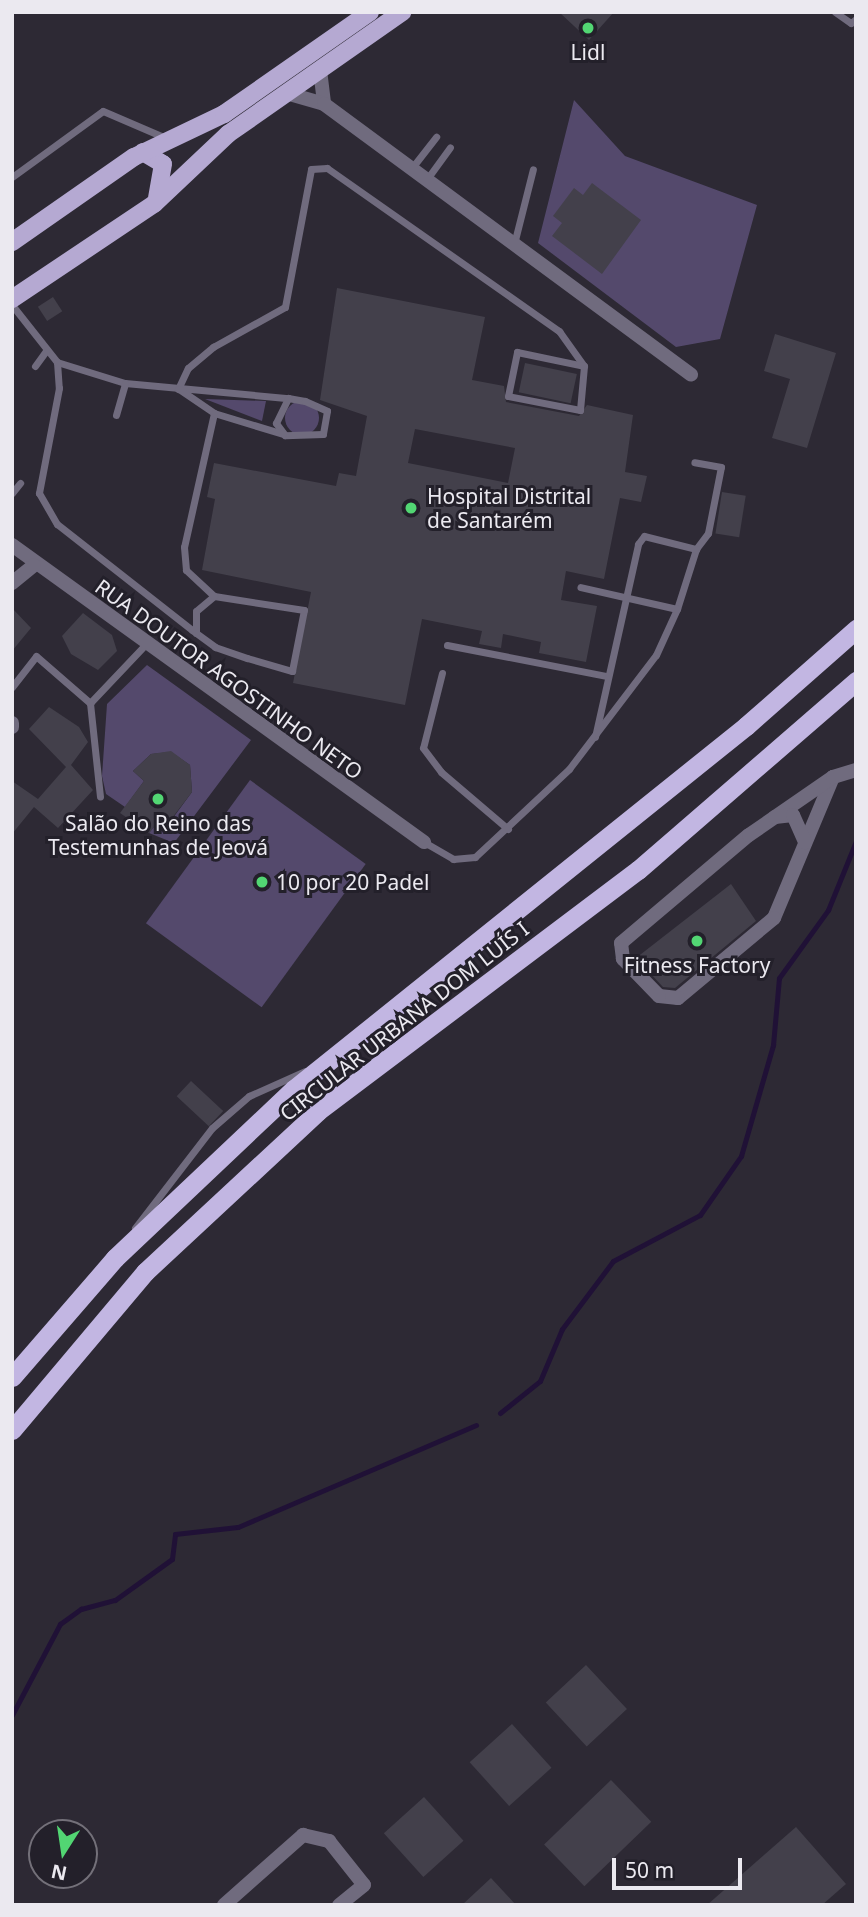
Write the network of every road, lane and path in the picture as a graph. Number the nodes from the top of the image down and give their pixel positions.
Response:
1 (370, 12) edge
2 (402, 12) edge
3 (835, 12) edge
4 (856, 19) edge
5 (320, 70) junction
6 (286, 93) junction
7 (324, 104) junction
8 (436, 137) dead end
9 (170, 140) junction
10 (450, 147) dead end
11 (143, 152) junction
12 (411, 169) junction
13 (533, 169) dead end
14 (12, 177) edge
15 (426, 180) junction
16 (154, 204) junction
17 (12, 242) edge
18 (514, 244) junction
19 (12, 299) edge
20 (12, 305) edge
21 (46, 351) junction
22 (57, 362) junction
23 (35, 366) dead end
24 (584, 366) junction
25 (691, 375) dead end
26 (125, 383) junction
27 (178, 389) junction
28 (288, 398) junction
29 (214, 413) junction
30 (116, 415) dead end
31 (285, 435) junction
32 (694, 462) dead end
33 (20, 483) dead end
34 (12, 493) edge
35 (12, 545) edge
36 (696, 549) junction
37 (34, 565) junction
38 (12, 583) edge
39 (580, 587) dead end
40 (214, 596) junction
41 (624, 596) junction
42 (677, 608) junction
43 (856, 629) edge
44 (196, 633) junction
45 (447, 645) dead end
46 (144, 646) junction
47 (442, 673) dead end
48 (607, 676) junction
49 (856, 681) edge
50 (12, 687) edge
51 (90, 703) junction
52 (594, 737) junction
53 (856, 770) edge
54 (833, 778) junction
55 (100, 796) dead end
56 (775, 817) junction
57 (508, 829) junction
58 (424, 842) joint
59 (805, 842) junction
60 (329, 1065) junction
61 (115, 1258) junction
62 (12, 1377) edge
63 (12, 1430) edge
64 (224, 1905) edge
65 (339, 1905) edge

1 - 9 main road
2 - 5 main road
3 - 4 lane
5 - 6 main road
5 - 7 street
6 - 7 street
6 - 16 main road
7 - 12 street
8 - 12 lane
9 - 11 main road
9 - 14 lane
10 - 15 lane
11 - 16 main road
11 - 17 main road
12 - 15 street
13 - 18 lane
15 - 18 street
16 - 19 main road
18 - 25 street
20 - 21 lane
21 - 22 lane
21 - 23 lane
22 - 26 lane
22 - 44 lane
24 - 24 lane
24 - 27 lane
26 - 27 lane
26 - 30 lane
27 - 28 lane
27 - 29 lane
28 - 31 lane
28 - 31 lane
29 - 31 lane
29 - 40 lane
32 - 36 lane
33 - 34 lane
35 - 37 street, RUA DOUTOR AGOSTINHO NETO
36 - 41 lane
36 - 42 lane
37 - 38 street
37 - 46 street, RUA DOUTOR AGOSTINHO NETO
39 - 41 lane
40 - 44 lane
40 - 44 lane
41 - 42 lane
41 - 48 lane
42 - 52 lane
43 - 60 highway, CIRCULAR URBANA DOM LUÍS I
45 - 48 lane
46 - 51 lane
46 - 58 street, RUA DOUTOR AGOSTINHO NETO
47 - 57 lane
48 - 52 lane
49 - 63 highway, CIRCULAR URBANA DOM LUÍS I
50 - 51 lane
51 - 55 lane
52 - 57 lane
53 - 54 street
54 - 56 street
54 - 59 street
56 - 59 street
56 - 59 street
57 - 58 lane
60 - 61 highway, CIRCULAR URBANA DOM LUÍS I
60 - 61 lane
61 - 62 highway, CIRCULAR URBANA DOM LUÍS I
64 - 65 street

